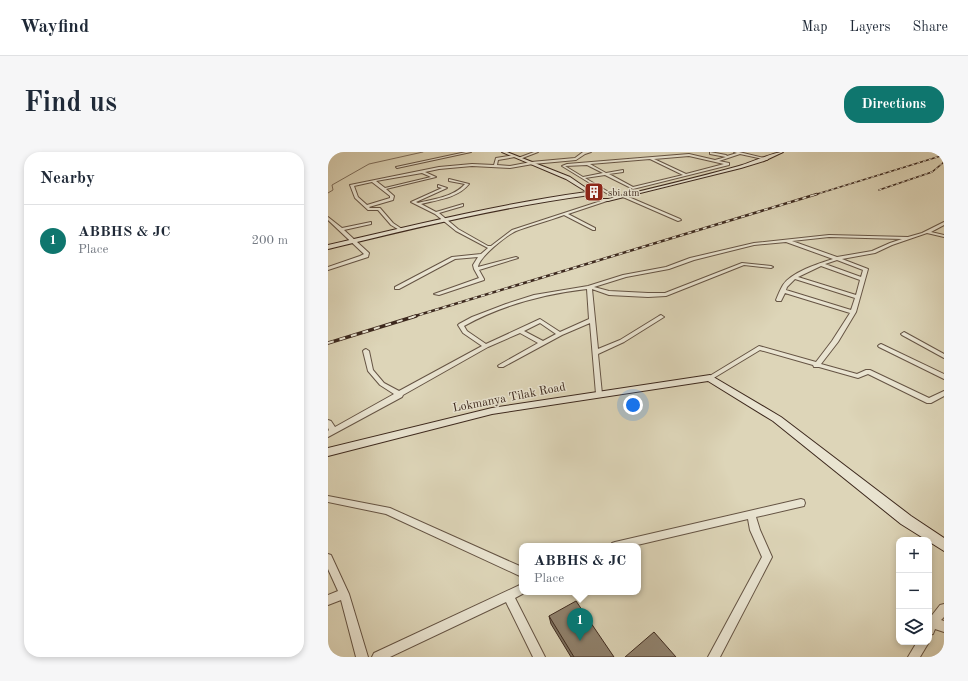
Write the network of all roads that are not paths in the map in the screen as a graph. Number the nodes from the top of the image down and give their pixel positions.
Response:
1 (449, 152) edge
2 (470, 152) edge
3 (504, 152) edge
4 (537, 152) edge
5 (590, 152) edge
6 (679, 152) edge
7 (735, 152) edge
8 (741, 152) edge
9 (781, 152) edge
10 (445, 153) edge
11 (711, 153) edge
12 (689, 155) junction
13 (704, 155) dead end
14 (516, 157) junction
15 (698, 157) junction
16 (728, 157) junction
17 (650, 158) junction
18 (767, 159) junction
19 (716, 161) junction
20 (532, 163) junction
21 (588, 164) junction
22 (495, 166) junction
23 (397, 167) dead end
24 (622, 171) dead end
25 (423, 172) junction
26 (606, 174) junction
27 (686, 175) junction
28 (584, 177) junction
29 (450, 180) dead end
30 (373, 182) junction
31 (438, 186) dead end
32 (384, 188) junction
33 (633, 188) junction
34 (590, 193) junction
35 (638, 193) junction
36 (624, 196) junction
37 (616, 198) junction
38 (608, 200) junction
39 (418, 204) junction
40 (367, 206) junction
41 (462, 206) dead end
42 (436, 213) junction
43 (566, 215) junction
44 (328, 218) edge
45 (445, 219) junction
46 (679, 220) dead end
47 (370, 223) dead end
48 (944, 223) edge
49 (342, 229) junction
50 (594, 229) dead end
51 (400, 230) junction
52 (927, 232) junction
53 (944, 236) edge
54 (906, 238) junction
55 (785, 240) junction
56 (352, 242) junction
57 (328, 247) edge
58 (492, 247) junction
59 (481, 255) junction
60 (367, 256) dead end
61 (361, 258) junction
62 (516, 258) dead end
63 (836, 259) junction
64 (821, 264) junction
65 (771, 266) dead end
66 (328, 269) edge
67 (476, 269) junction
68 (794, 277) junction
69 (862, 279) junction
70 (397, 288) dead end
71 (590, 289) junction
72 (783, 291) junction
73 (437, 294) dead end
74 (548, 297) dead end
75 (857, 297) junction
76 (779, 300) dead end
77 (853, 312) junction
78 (660, 317) dead end
79 (592, 320) junction
80 (519, 330) junction
81 (560, 334) junction
82 (904, 334) dead end
83 (542, 343) junction
84 (486, 346) junction
85 (881, 346) dead end
86 (366, 351) dead end
87 (595, 353) junction
88 (944, 356) edge
89 (501, 366) dead end
90 (816, 366) junction
91 (710, 378) junction
92 (944, 378) edge
93 (944, 393) edge
94 (599, 394) junction
95 (400, 395) junction
96 (328, 423) edge
97 (331, 432) edge
98 (328, 452) edge
99 (328, 499) edge
100 (801, 503) dead end
101 (752, 514) junction
102 (628, 543) edge
103 (944, 545) edge
104 (328, 558) edge
105 (519, 571) edge
106 (519, 590) edge
107 (344, 594) junction
108 (508, 595) junction
109 (328, 600) edge
110 (944, 609) edge
111 (932, 625) edge
112 (932, 626) edge
113 (944, 627) edge
114 (920, 645) edge
115 (362, 657) edge
116 (378, 657) edge
117 (539, 657) edge
118 (714, 657) edge
119 (914, 657) edge

1 - 10 street
2 - 23 street
3 - 14 street
4 - 14 street
5 - 20 street
6 - 12 street
7 - 8 street
8 - 16 street
8 - 18 street
9 - 18 street
11 - 16 street
12 - 15 street
12 - 17 street
13 - 15 street
14 - 20 street
14 - 22 street
15 - 19 street
16 - 19 street
17 - 21 street
17 - 27 street
18 - 35 street
19 - 27 street
20 - 22 street
20 - 34 street
21 - 26 street
21 - 28 street
22 - 25 street
24 - 26 street
25 - 30 street
25 - 32 street
26 - 28 street
26 - 33 street
27 - 33 street
28 - 37 street
29 - 39 street
30 - 32 street
30 - 40 street
31 - 39 street
32 - 40 street
33 - 35 street
34 - 38 street
34 - 45 street
35 - 36 street
36 - 37 street
36 - 46 street
37 - 38 street
38 - 43 street
39 - 42 street
40 - 51 street
41 - 42 street
42 - 45 street
43 - 50 street
43 - 58 street
44 - 49 street
45 - 51 street
45 - 58 street
47 - 49 street
48 - 52 street
49 - 56 street
51 - 56 street
52 - 53 street
52 - 54 street
54 - 55 street
54 - 63 street
55 - 63 street
55 - 71 street
56 - 57 street
56 - 61 street
58 - 59 street
59 - 67 street
59 - 70 street
60 - 61 street
61 - 66 street
62 - 67 street
63 - 64 street
63 - 69 street
64 - 68 street
64 - 69 street
65 - 71 street
67 - 73 street
68 - 72 street
68 - 75 street
69 - 75 street
71 - 74 street
71 - 79 street
71 - 84 street
72 - 76 street
72 - 77 street
75 - 77 street
77 - 90 street
78 - 87 street
79 - 81 street
79 - 87 street
80 - 81 street
80 - 83 street
80 - 84 street
81 - 83 street
82 - 88 street
83 - 89 street
84 - 95 street
85 - 92 street
86 - 95 street
87 - 94 street
90 - 91 street
90 - 93 street
91 - 94 street, Lokmanya Tilak Road
91 - 103 street
94 - 98 street, Lokmanya Tilak Road
95 - 97 street
96 - 97 street
99 - 105 street
100 - 101 street
101 - 102 street
101 - 118 street
104 - 107 street
106 - 108 street
107 - 109 street
107 - 115 street
108 - 116 street
108 - 117 street
110 - 111 street
112 - 113 street
114 - 119 street

